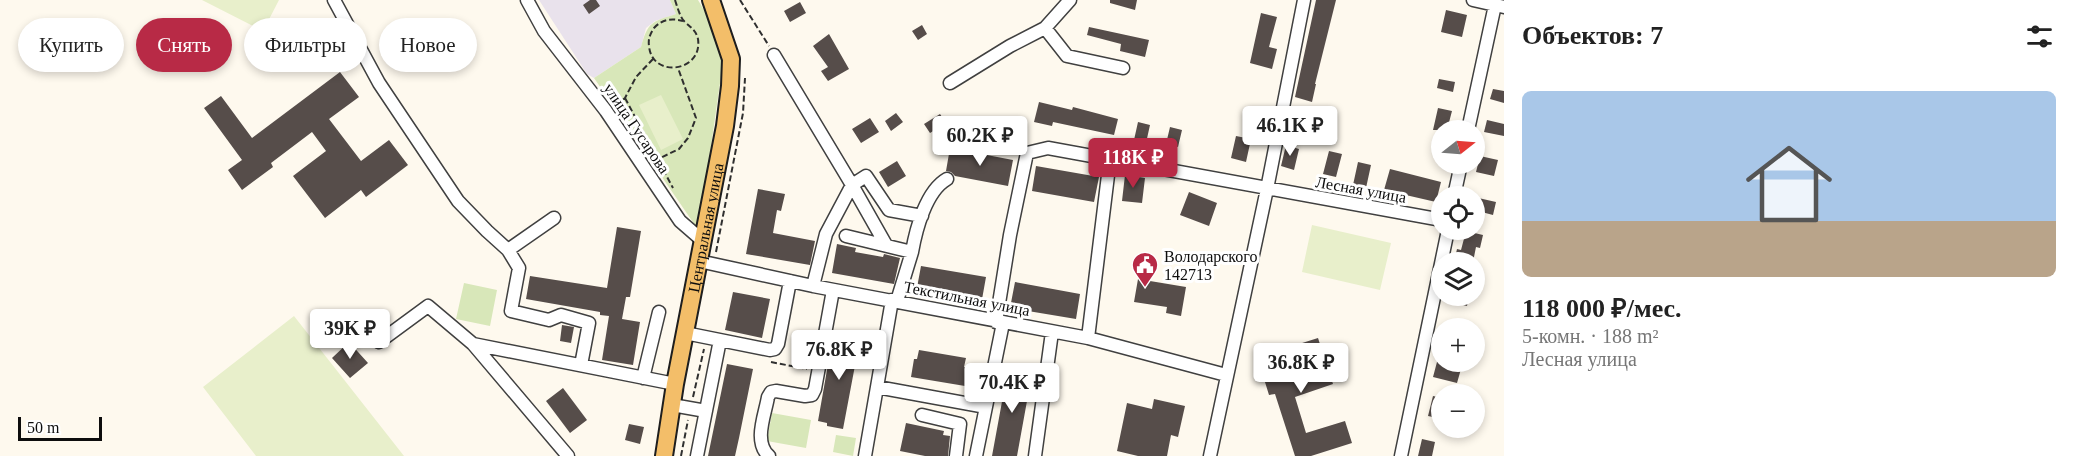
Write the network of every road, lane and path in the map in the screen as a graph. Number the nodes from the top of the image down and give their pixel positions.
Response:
1 (334, 0) edge
2 (527, 0) edge
3 (675, 0) edge
4 (711, 0) edge
5 (740, 0) edge
6 (1070, 0) edge
7 (1304, 0) edge
8 (1473, 0) edge
9 (1500, 6) edge
10 (683, 21) junction
11 (1045, 28) junction
12 (774, 55) joint
13 (654, 59) junction
14 (678, 68) junction
15 (1123, 68) dead end
16 (950, 83) dead end
17 (625, 98) junction
18 (606, 111) junction
19 (1471, 120) edge
20 (657, 158) junction
21 (1110, 159) junction
22 (645, 169) junction
23 (947, 179) dead end
24 (852, 185) junction
25 (1267, 189) junction
26 (676, 193) dead end
27 (922, 216) junction
28 (554, 218) dead end
29 (1431, 218) edge
30 (846, 236) dead end
31 (1446, 240) edge
32 (703, 242) junction
33 (886, 245) junction
34 (508, 250) junction
35 (912, 252) junction
36 (699, 261) junction
37 (790, 281) junction
38 (813, 286) junction
39 (833, 290) junction
40 (894, 301) junction
41 (659, 312) dead end
42 (999, 322) junction
43 (1052, 332) junction
44 (685, 333) junction
45 (1088, 338) junction
46 (379, 342) dead end
47 (473, 344) junction
48 (719, 346) junction
49 (761, 360) dead end
50 (581, 365) junction
51 (818, 371) junction
52 (1226, 375) junction
53 (643, 378) junction
54 (675, 384) junction
55 (877, 387) junction
56 (672, 405) junction
57 (986, 407) junction
58 (691, 408) junction
59 (706, 411) junction
60 (922, 415) dead end
61 (960, 432) junction
62 (980, 436) junction
63 (568, 456) edge
64 (664, 456) edge
65 (681, 456) edge
66 (697, 456) edge
67 (770, 456) edge
68 (865, 456) edge
69 (956, 456) edge
70 (976, 456) edge
71 (1035, 456) edge
72 (1210, 456) edge
73 (1401, 456) edge

1 - 34 street
2 - 18 street, улица Гусарова
3 - 10 path
4 - 32 main road, Центральная улица
5 - 12 path
6 - 11 street
7 - 25 street
8 - 9 street
9 - 19 street
10 - 13 path
10 - 14 path
11 - 15 street
11 - 16 street
12 - 24 street
13 - 14 path
13 - 17 path
14 - 20 path
17 - 18 path
17 - 20 path
18 - 22 street, улица Гусарова
20 - 22 path
20 - 26 path
21 - 25 street, Лесная улица
21 - 42 street, Лесная улица
21 - 45 street
22 - 32 street, улица Гусарова
23 - 27 street
24 - 27 street
24 - 33 street
24 - 38 street
25 - 29 street, Лесная улица
25 - 52 street
27 - 35 street
28 - 34 street
30 - 33 street
31 - 73 street
32 - 36 main road, Центральная улица
33 - 35 street
34 - 50 street
35 - 40 street
36 - 37 street, Текстильная улица
36 - 44 main road, Центральная улица
37 - 38 street, Текстильная улица
37 - 48 street
38 - 39 street, Текстильная улица
39 - 40 street, Текстильная улица
39 - 51 street
40 - 42 street, Текстильная улица
40 - 55 street
41 - 53 street
42 - 43 street, Текстильная улица
42 - 57 street
43 - 45 street, Текстильная улица
43 - 71 street
44 - 48 street
44 - 54 main road, Центральная улица
45 - 52 street, Текстильная улица
46 - 47 street
47 - 50 street
47 - 63 street
48 - 58 path
48 - 59 street
49 - 51 path
50 - 53 street
51 - 67 street
52 - 72 street
53 - 54 street
54 - 56 main road, Центральная улица
55 - 57 street
55 - 68 street
56 - 58 street
56 - 64 main road, Центральная улица
57 - 62 street
58 - 59 street
58 - 65 path
59 - 66 street
60 - 61 street
61 - 62 street
61 - 69 street
62 - 70 street

